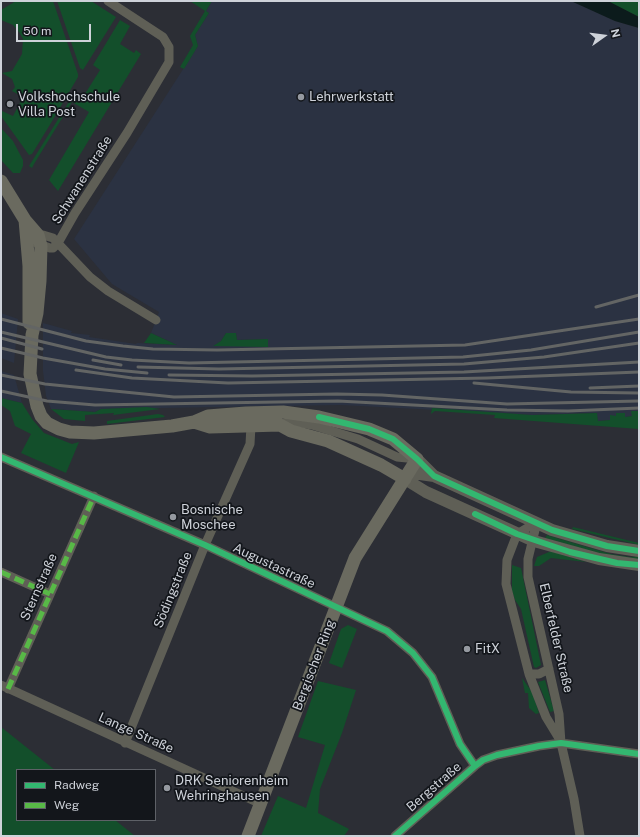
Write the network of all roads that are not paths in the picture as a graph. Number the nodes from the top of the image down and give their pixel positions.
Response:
1 (108, 1) edge
2 (1, 182) edge
3 (35, 240) junction
4 (58, 243) junction
5 (156, 320) dead end
6 (194, 422) junction
7 (280, 425) junction
8 (251, 426) junction
9 (1, 457) edge
10 (417, 459) junction
11 (434, 476) junction
12 (405, 479) junction
13 (94, 496) junction
14 (537, 522) junction
15 (517, 534) junction
16 (534, 541) junction
17 (205, 545) junction
18 (639, 551) edge
19 (639, 565) edge
20 (1, 572) edge
21 (50, 594) junction
22 (336, 606) junction
23 (549, 669) junction
24 (529, 674) junction
25 (5, 687) edge
26 (125, 742) junction
27 (561, 743) junction
28 (639, 754) edge
29 (475, 766) junction
30 (261, 804) junction
31 (248, 836) edge
32 (395, 836) edge
33 (580, 836) edge

1 - 4 street, Schwanenstraße
2 - 3 main road
3 - 4 street, Schwanenstraße
3 - 6 main road
4 - 5 street
6 - 8 main road
6 - 10 main road
7 - 8 main road
7 - 10 street
7 - 12 main road
8 - 17 street, Södingstraße
9 - 13 street, Augustastraße
10 - 11 street
10 - 12 main road, Bergischer Ring
11 - 12 street
11 - 14 street
12 - 15 street
12 - 22 main road, Bergischer Ring
13 - 17 street, Augustastraße
13 - 21 street, Sternstraße
14 - 15 street
14 - 16 street, Elberfelder Straße
14 - 18 street
15 - 16 street
15 - 24 street, Elberfelder Straße
16 - 19 street
16 - 23 street, Elberfelder Straße
17 - 22 street, Augustastraße
17 - 26 street, Södingstraße
20 - 21 street
21 - 25 street, Sternstraße
22 - 29 street, Augustastraße
22 - 30 main road, Bergischer Ring
23 - 24 street
23 - 27 street, Elberfelder Straße
24 - 27 street, Elberfelder Straße
25 - 26 street, Lange Straße
26 - 30 street, Lange Straße
27 - 28 street, Bergstraße
27 - 29 street, Bergstraße
27 - 33 street, Elberfelder Straße
29 - 32 street, Bergstraße
30 - 31 main road, Bergischer Ring

